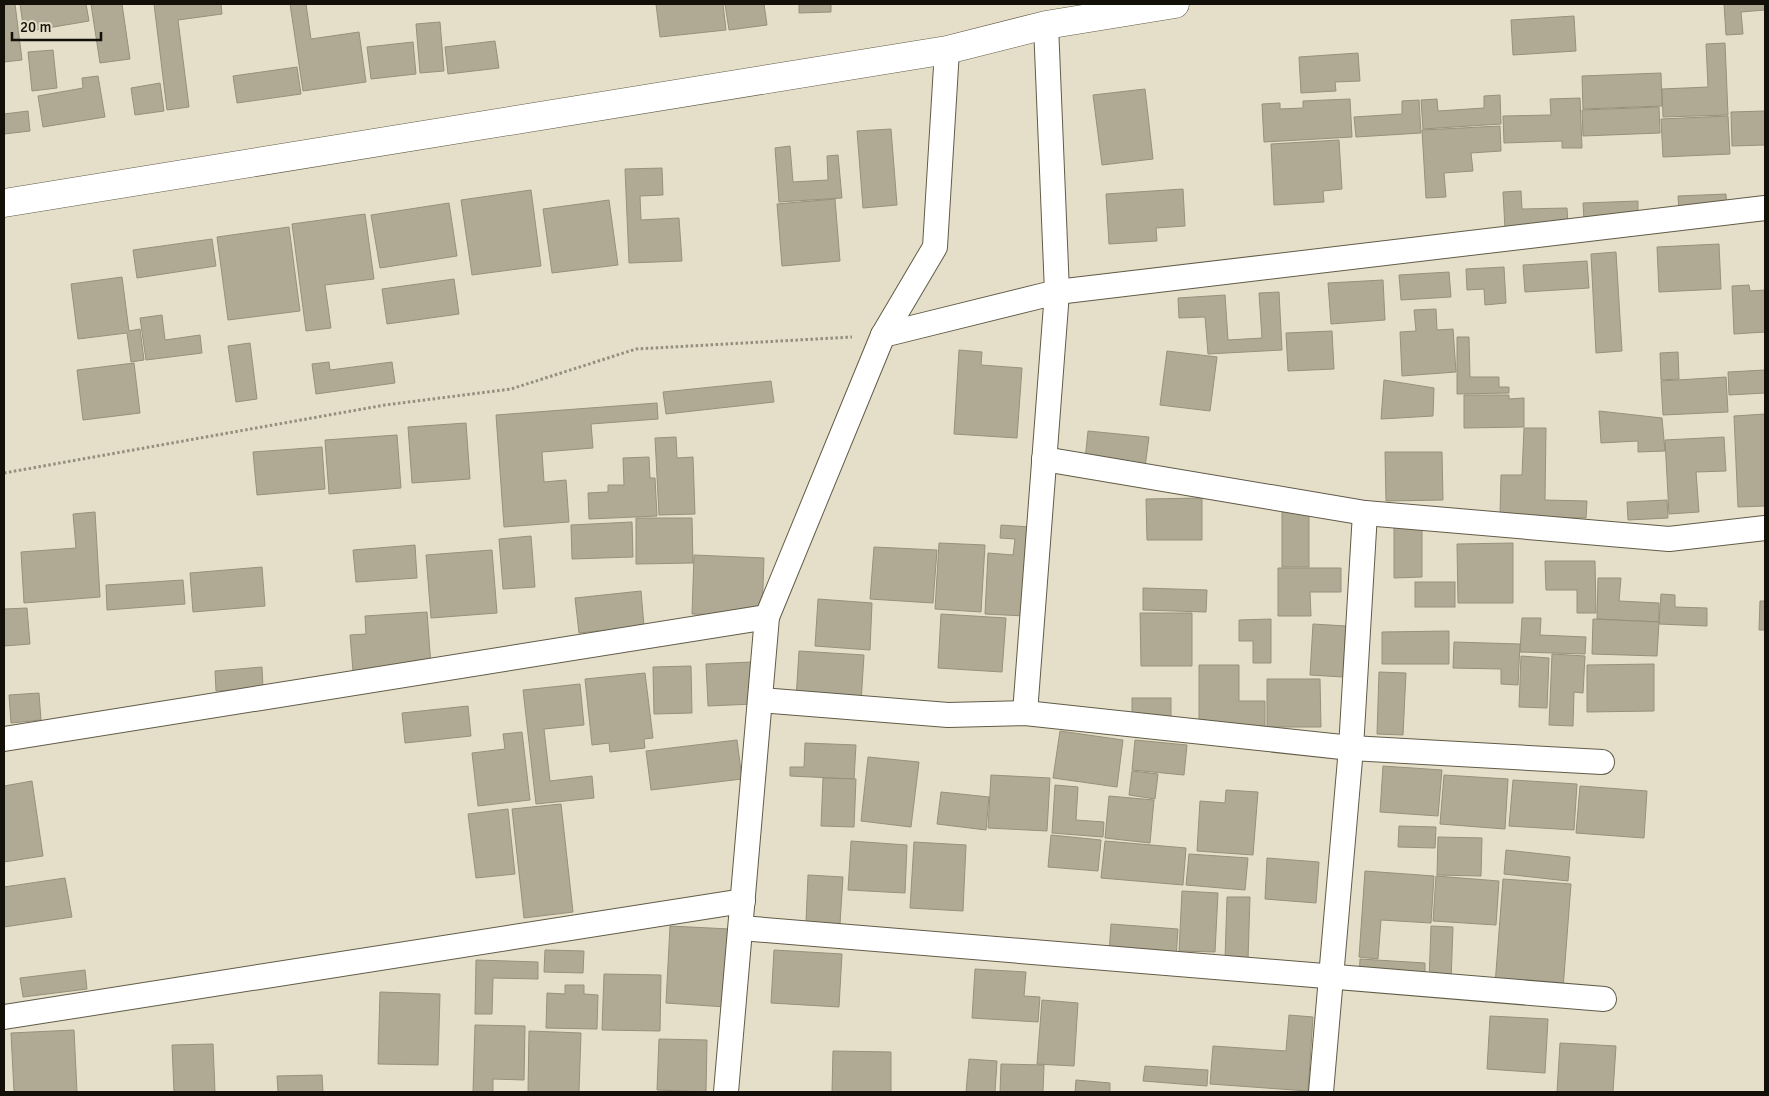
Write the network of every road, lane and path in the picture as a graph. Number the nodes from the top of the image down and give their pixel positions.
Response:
1 (1163, 5) edge
2 (1046, 25) junction
3 (946, 50) junction
4 (4, 203) edge
5 (1765, 208) edge
6 (1057, 292) junction
7 (883, 336) junction
8 (1044, 460) junction
9 (4, 473) edge
10 (1365, 513) junction
11 (1765, 528) edge
12 (768, 617) junction
13 (760, 700) junction
14 (1024, 713) junction
15 (4, 739) edge
16 (1350, 748) junction
17 (1602, 762) dead end
18 (743, 901) junction
19 (740, 928) junction
20 (1329, 977) junction
21 (1604, 999) dead end
22 (4, 1017) edge
23 (726, 1092) edge
24 (1321, 1092) edge

1 - 2 street
2 - 3 street
2 - 6 street
3 - 4 street
3 - 7 street
5 - 6 street
6 - 7 street
6 - 8 street
7 - 9 path
7 - 12 street
8 - 10 street
8 - 14 street
10 - 11 street
10 - 16 street
12 - 13 street
12 - 15 street
13 - 14 street
13 - 18 street
14 - 16 street
16 - 17 street
16 - 20 street
18 - 19 street
18 - 22 street
19 - 20 street
19 - 23 street
20 - 21 street
20 - 24 street

